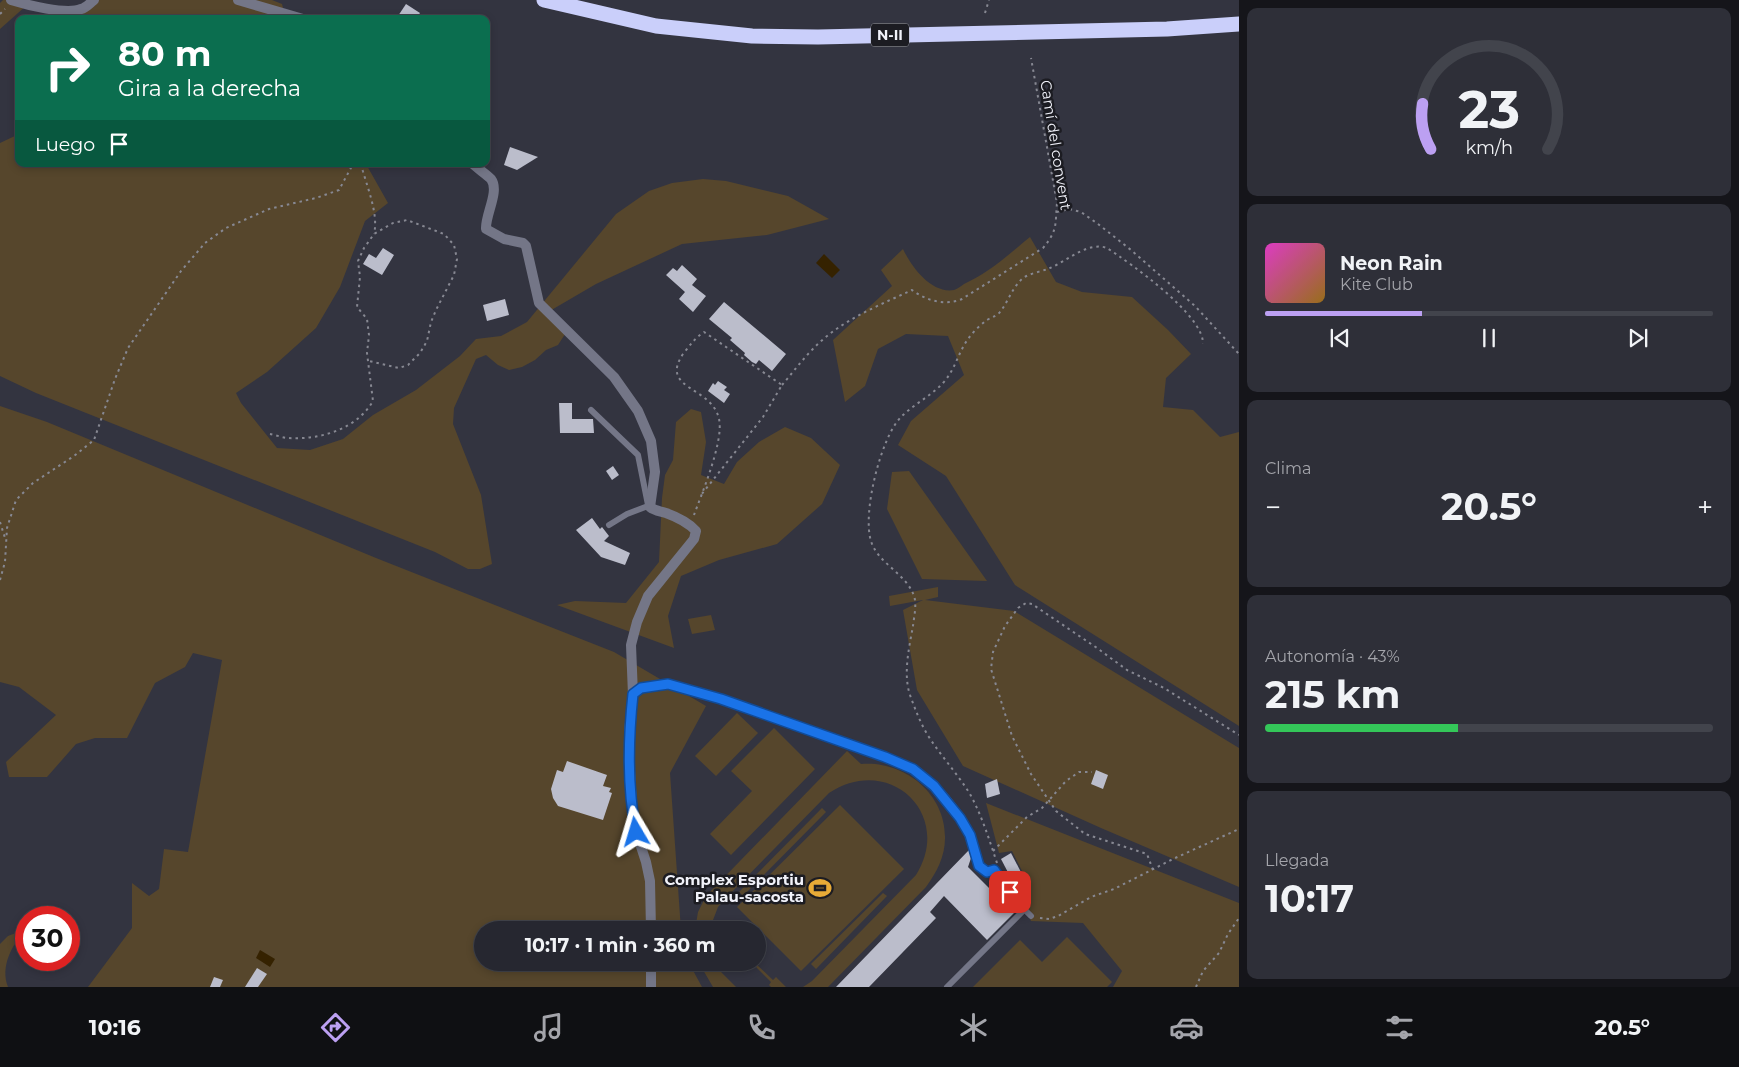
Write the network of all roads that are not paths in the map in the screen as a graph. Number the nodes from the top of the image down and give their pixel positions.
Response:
1 (12, 0) edge
2 (94, 0) edge
3 (238, 0) edge
4 (544, 0) edge
5 (289, 15) edge
6 (1239, 24) edge
7 (477, 167) edge
8 (591, 410) dead end
9 (649, 507) junction
10 (609, 525) dead end
11 (633, 694) junction
12 (1025, 910) junction
13 (1031, 916) road end
14 (651, 921) edge
15 (651, 971) edge
16 (651, 987) edge
17 (947, 987) edge

1 - 2 street
3 - 5 street
4 - 6 highway, N-II
7 - 9 street
8 - 9 lane
9 - 10 lane
9 - 11 street
11 - 12 lane
11 - 14 street
12 - 13 lane
12 - 17 lane
15 - 16 street

